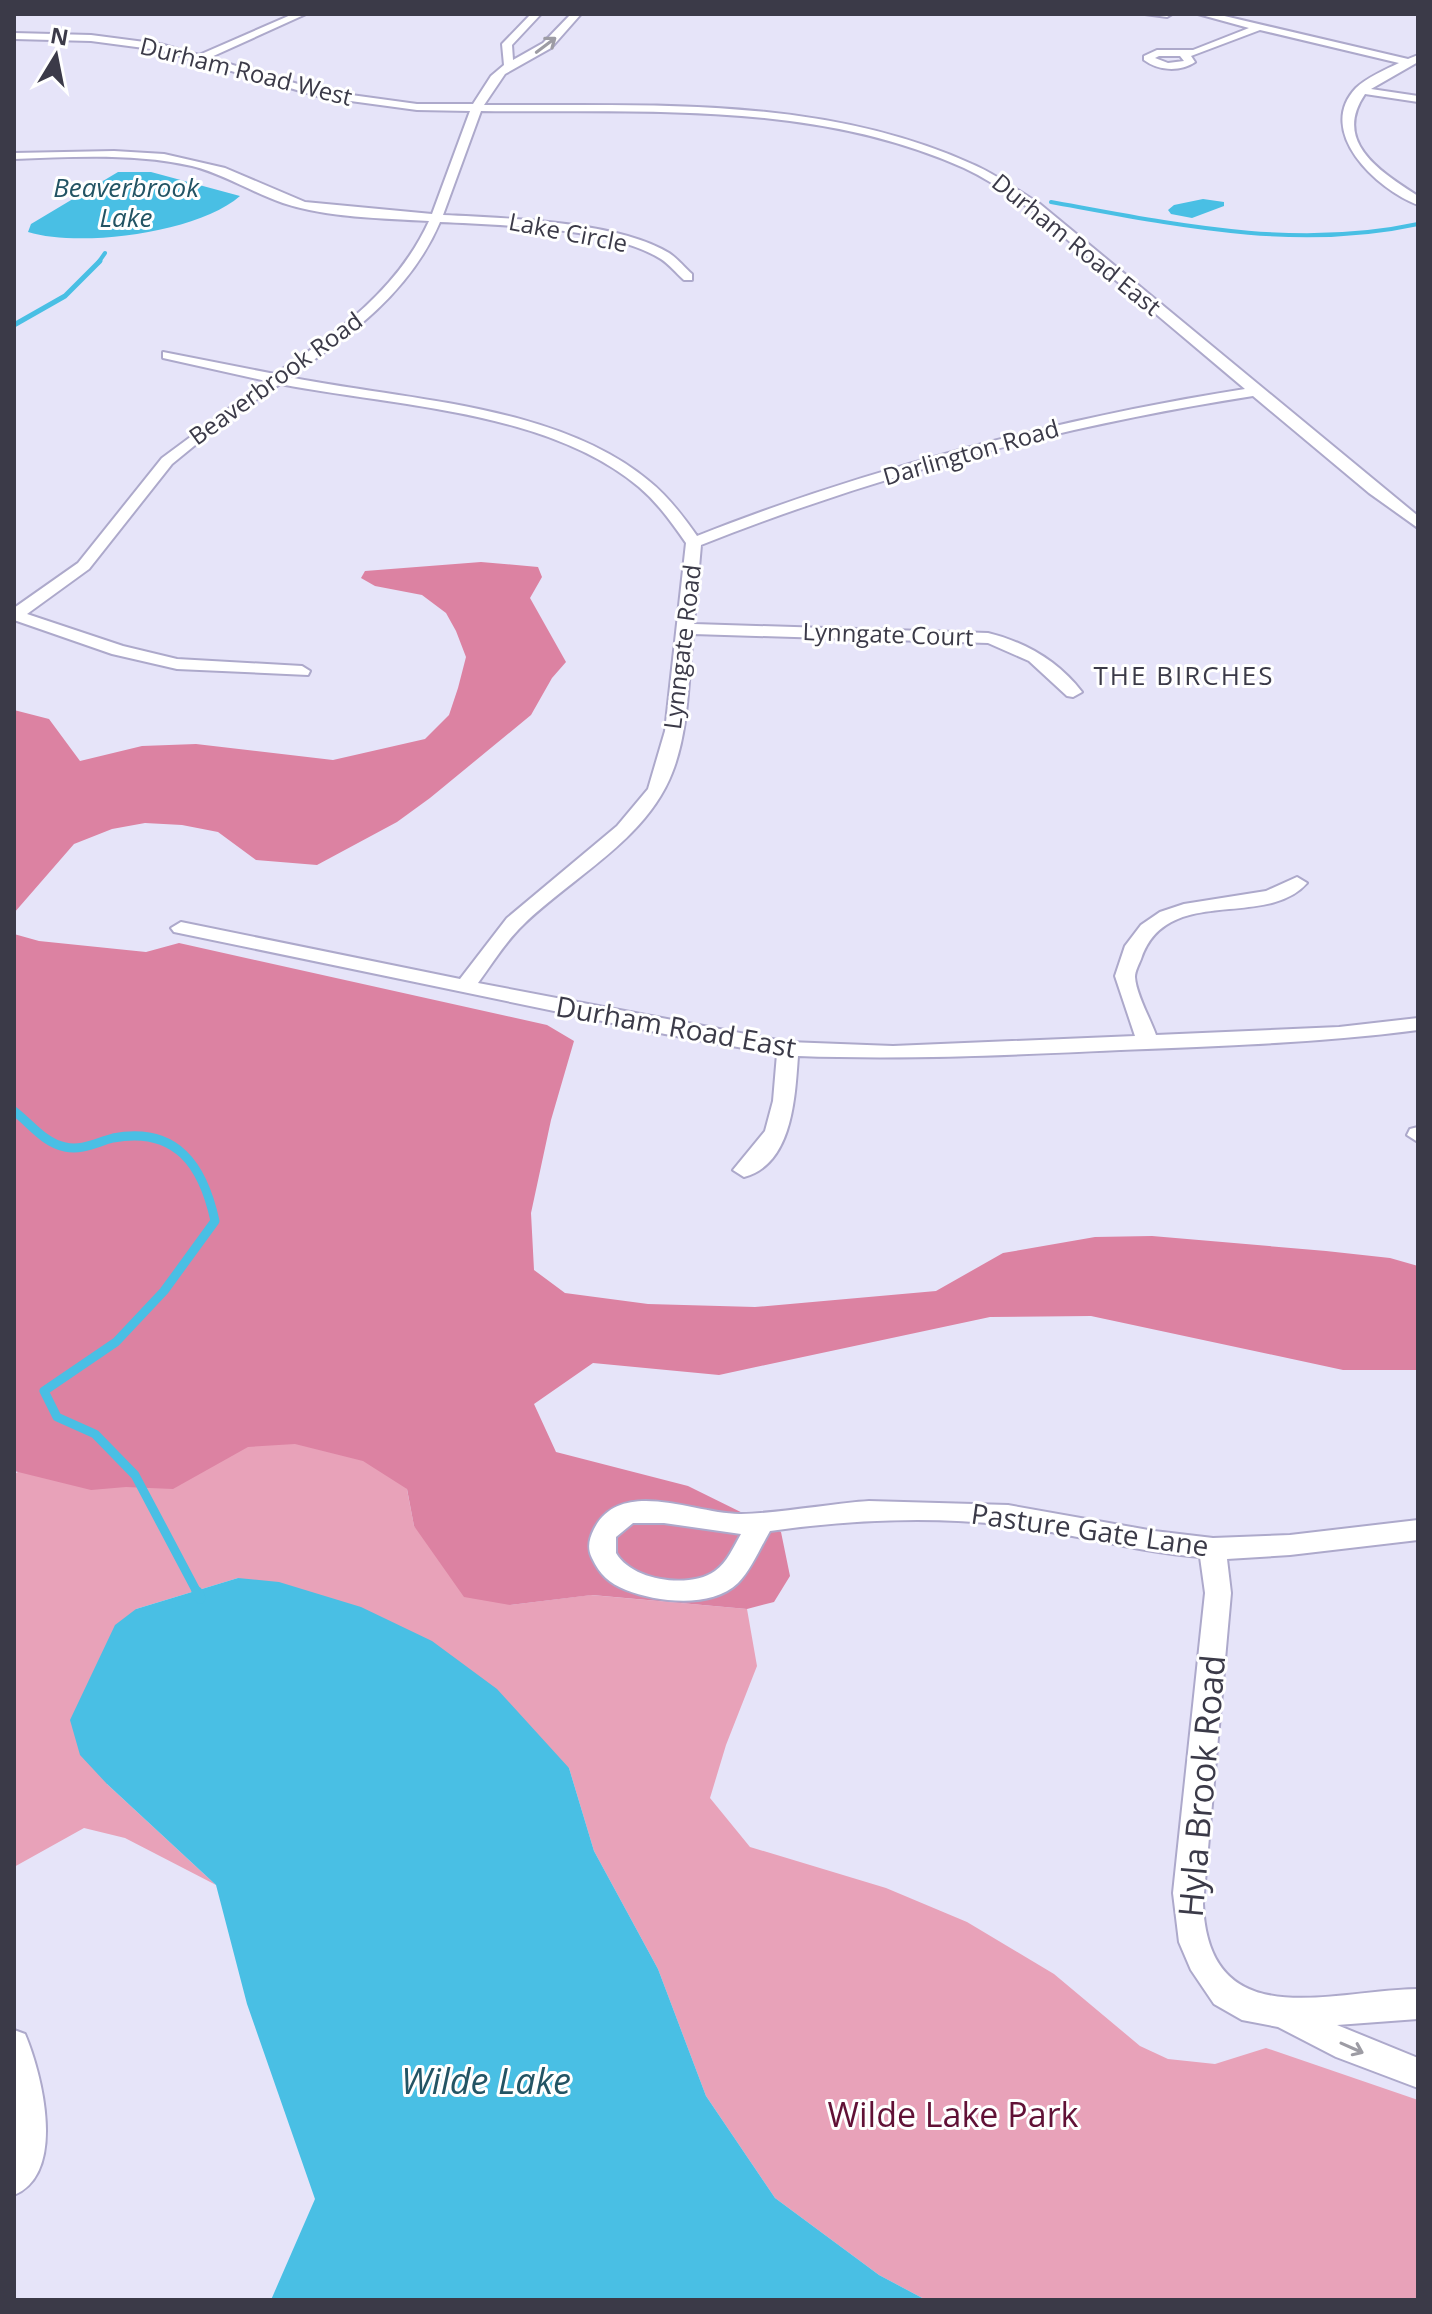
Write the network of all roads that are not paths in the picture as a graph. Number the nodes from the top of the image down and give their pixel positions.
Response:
1 (301, 14) edge
2 (536, 14) edge
3 (576, 14) edge
4 (1150, 14) edge
5 (1167, 14) edge
6 (1203, 14) edge
7 (1260, 27) junction
8 (14, 36) edge
9 (1185, 56) dead end
10 (203, 57) junction
11 (1413, 60) edge
12 (508, 64) junction
13 (1360, 90) junction
14 (1418, 99) edge
15 (477, 108) junction
16 (14, 156) edge
17 (1418, 201) edge
18 (438, 217) junction
19 (688, 277) dead end
20 (168, 355) dead end
21 (278, 380) junction
22 (1256, 391) junction
23 (1418, 523) edge
24 (694, 543) junction
25 (14, 615) edge
26 (684, 629) junction
27 (302, 671) dead end
28 (1073, 692) dead end
29 (1297, 883) dead end
30 (181, 928) dead end
31 (465, 987) junction
32 (1418, 1024) edge
33 (1148, 1043) junction
34 (788, 1049) junction
35 (744, 1170) dead end
36 (762, 1522) junction
37 (1418, 1530) edge
38 (1212, 1548) junction
39 (1418, 2004) edge
40 (1289, 2016) junction
41 (14, 2045) edge
42 (1418, 2073) edge
43 (14, 2179) edge

1 - 10 street
2 - 12 street, Beaverbrook Road
12 -> 3 street, Beaverbrook Road
4 - 5 street
6 - 7 street
7 - 9 street
7 - 11 street
8 - 10 street, Durham Road West
10 - 15 street, Durham Road West
11 - 13 street
12 - 15 street, Beaverbrook Road
13 - 14 street
13 - 17 street
15 - 18 street, Beaverbrook Road
15 - 22 street, Durham Road East
16 - 18 street, Lake Circle
18 - 19 street, Lake Circle
18 - 21 street, Beaverbrook Road
20 - 21 street, Lynngate Road
21 - 24 street, Lynngate Road
21 - 25 street, Beaverbrook Road
22 - 23 street, Durham Road East
22 - 24 street, Darlington Road
24 - 26 street, Lynngate Road
25 - 27 street
26 - 28 street, Lynngate Court
26 - 31 street, Lynngate Road
29 - 33 street
30 - 31 street, Durham Road East
31 - 34 street, Durham Road East
32 - 33 street, Durham Road East
33 - 34 street, Durham Road East
34 - 35 street
36 - 36 street, Pasture Gate Lane
36 - 38 street, Pasture Gate Lane
37 - 38 street, Pasture Gate Lane
38 - 40 street, Hyla Brook Road
39 - 40 street, Hyla Brook Road
40 -> 42 street, Hyla Brook Road
41 - 43 street

